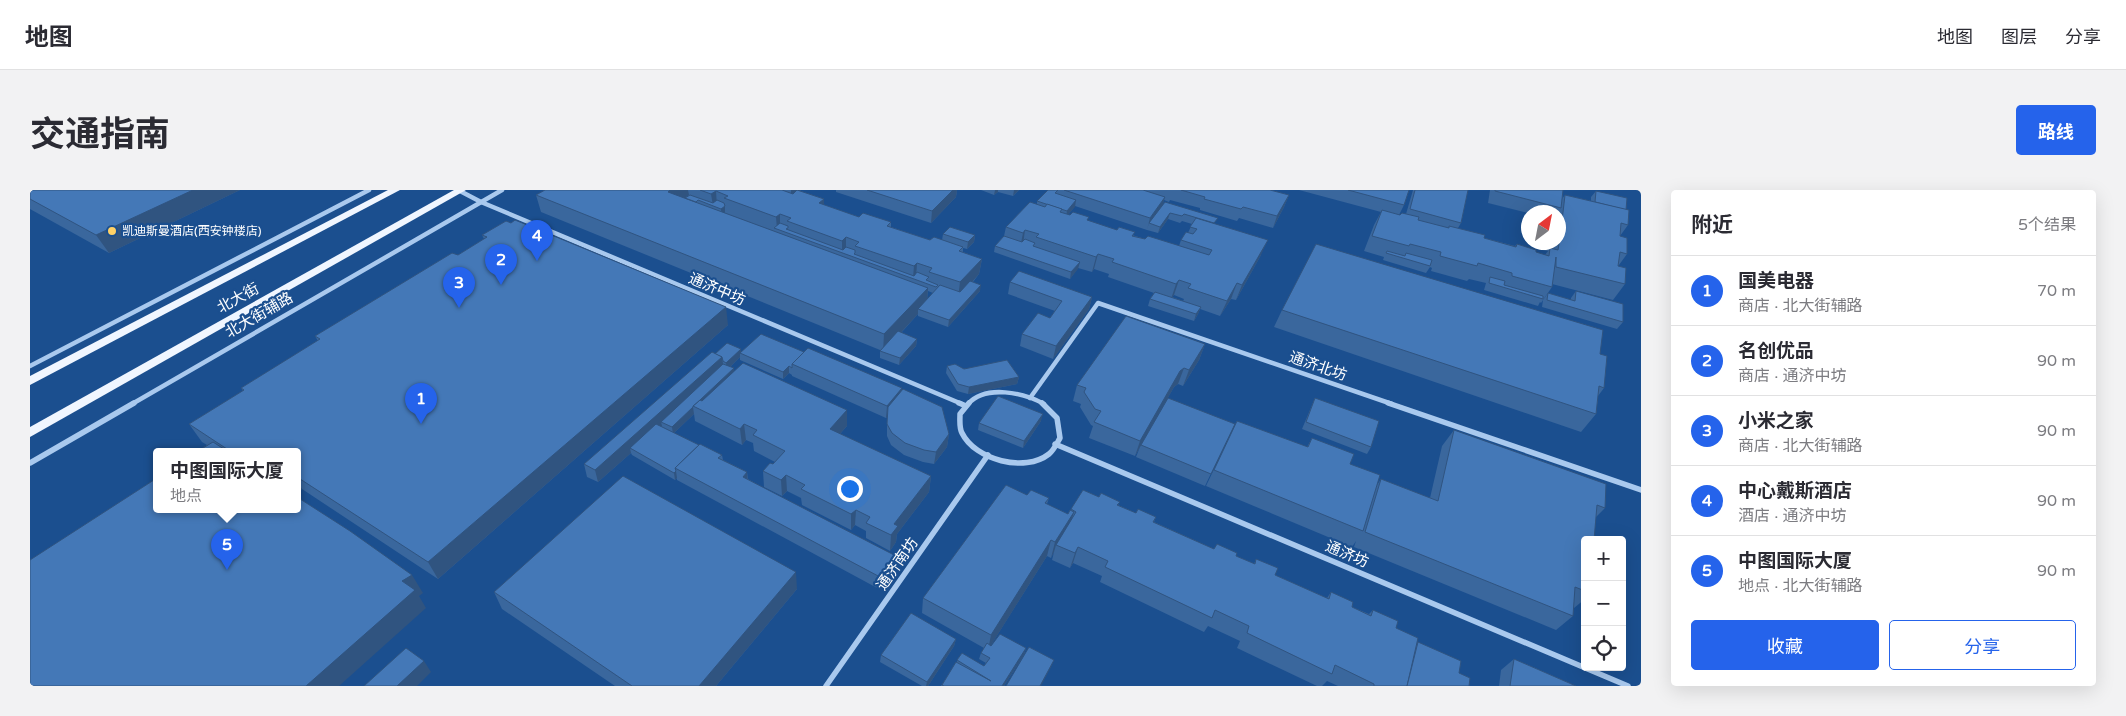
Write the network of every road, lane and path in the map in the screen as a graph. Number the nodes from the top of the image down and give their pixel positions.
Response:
1 (369, 190) edge
2 (395, 190) edge
3 (461, 190) edge
4 (502, 190) edge
5 (481, 202) junction
6 (30, 366) edge
7 (30, 381) edge
8 (1030, 398) junction
9 (966, 406) junction
10 (30, 433) edge
11 (1056, 444) junction
12 (988, 455) junction
13 (30, 463) edge
14 (1641, 490) edge
15 (826, 686) edge
16 (1628, 686) edge

1 - 6 street
2 - 7 main road, 北大街
3 - 5 street, 通济中坊
3 - 10 main road, 北大街
4 - 5 street, 北大街辅路
5 - 9 street, 通济中坊
5 - 13 street, 北大街辅路
8 - 9 street
8 - 11 street
8 - 14 street, 通济北坊
9 - 12 street
11 - 12 street
11 - 16 street, 通济坊
12 - 15 street, 通济南坊

